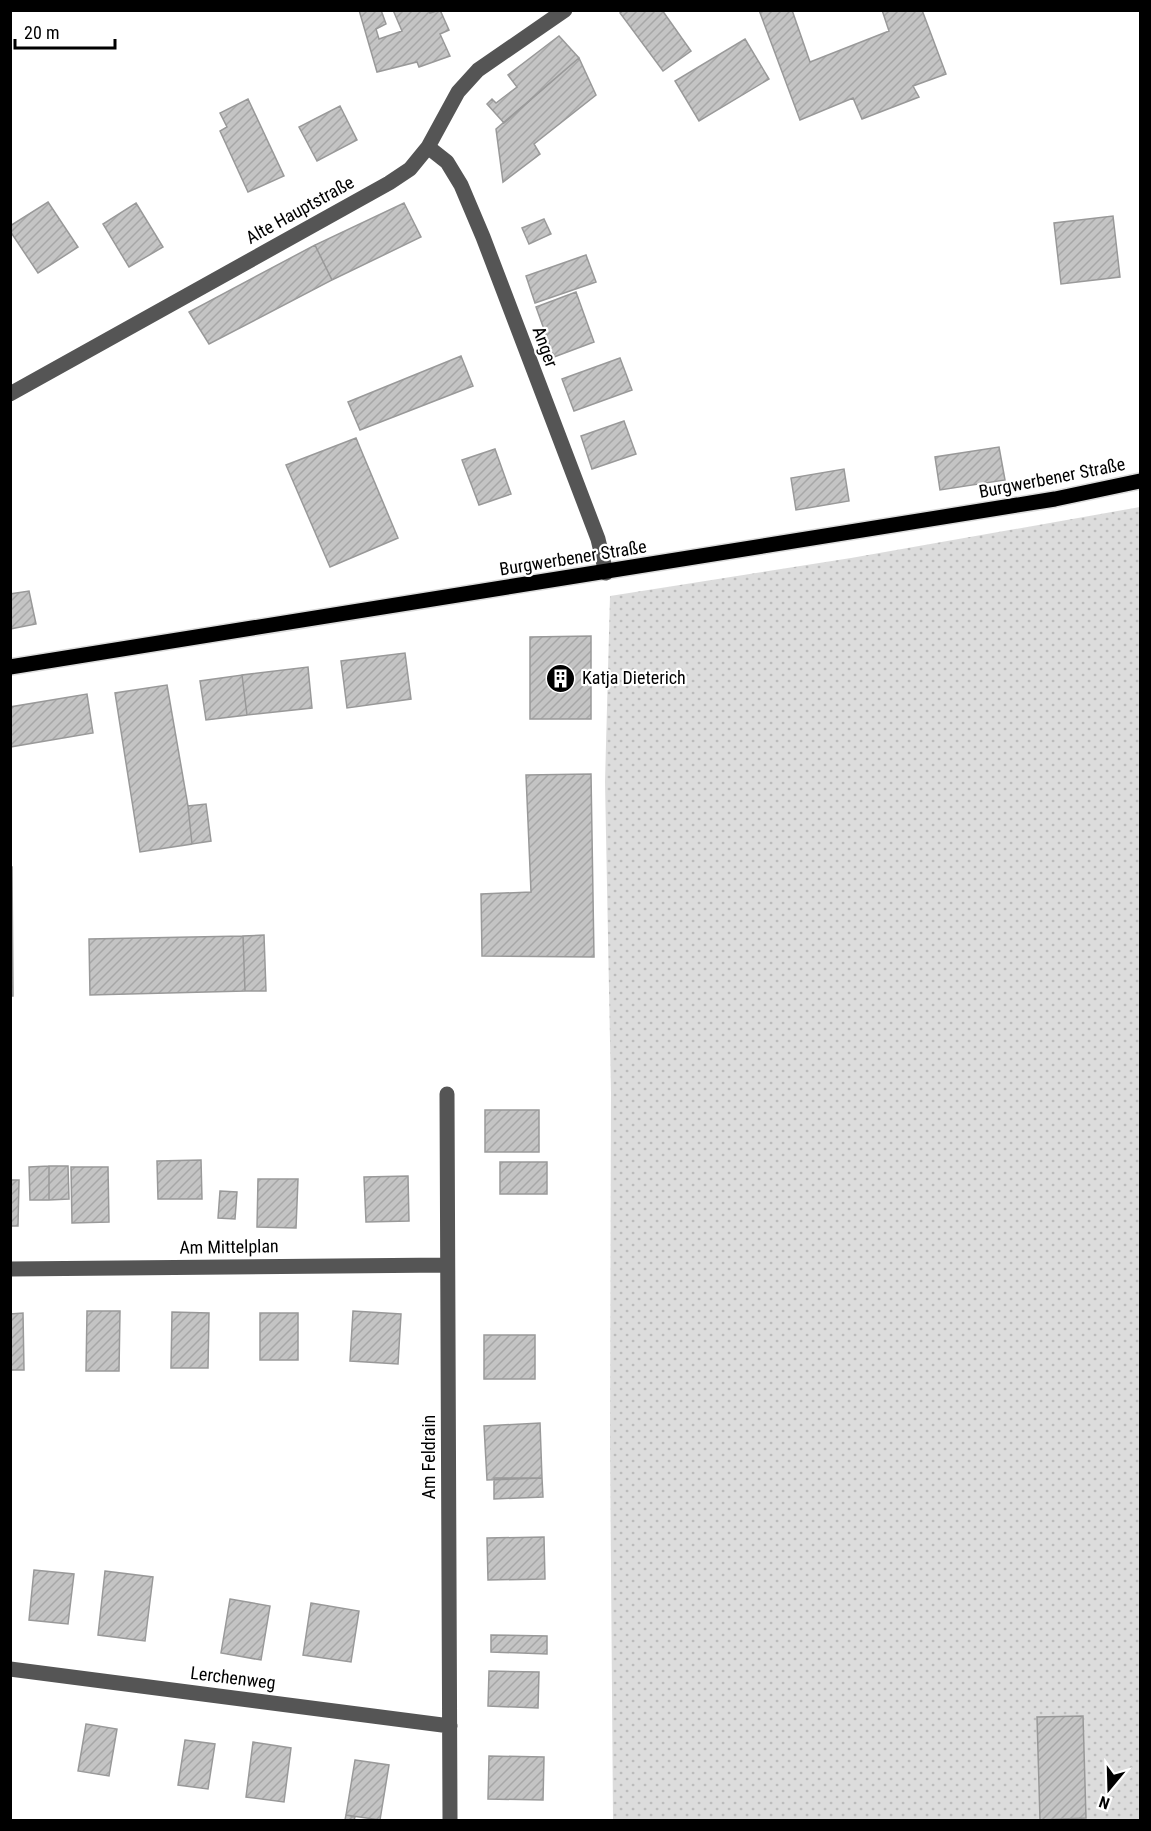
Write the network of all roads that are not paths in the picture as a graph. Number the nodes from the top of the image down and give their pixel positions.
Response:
1 (565, 10) edge
2 (428, 147) junction
3 (10, 394) edge
4 (1140, 481) edge
5 (606, 573) junction
6 (10, 667) edge
7 (447, 1094) dead end
8 (447, 1265) junction
9 (10, 1269) edge
10 (10, 1669) edge
11 (450, 1726) junction
12 (450, 1821) edge

1 - 2 street, Alte Hauptstraße
2 - 3 street, Alte Hauptstraße
2 - 5 street, Anger
4 - 5 main road, Burgwerbener Straße
5 - 6 main road, Burgwerbener Straße
7 - 8 street, Am Feldrain
8 - 9 street, Am Mittelplan
8 - 11 street, Am Feldrain
10 - 11 street, Lerchenweg
11 - 12 street, Am Feldrain

